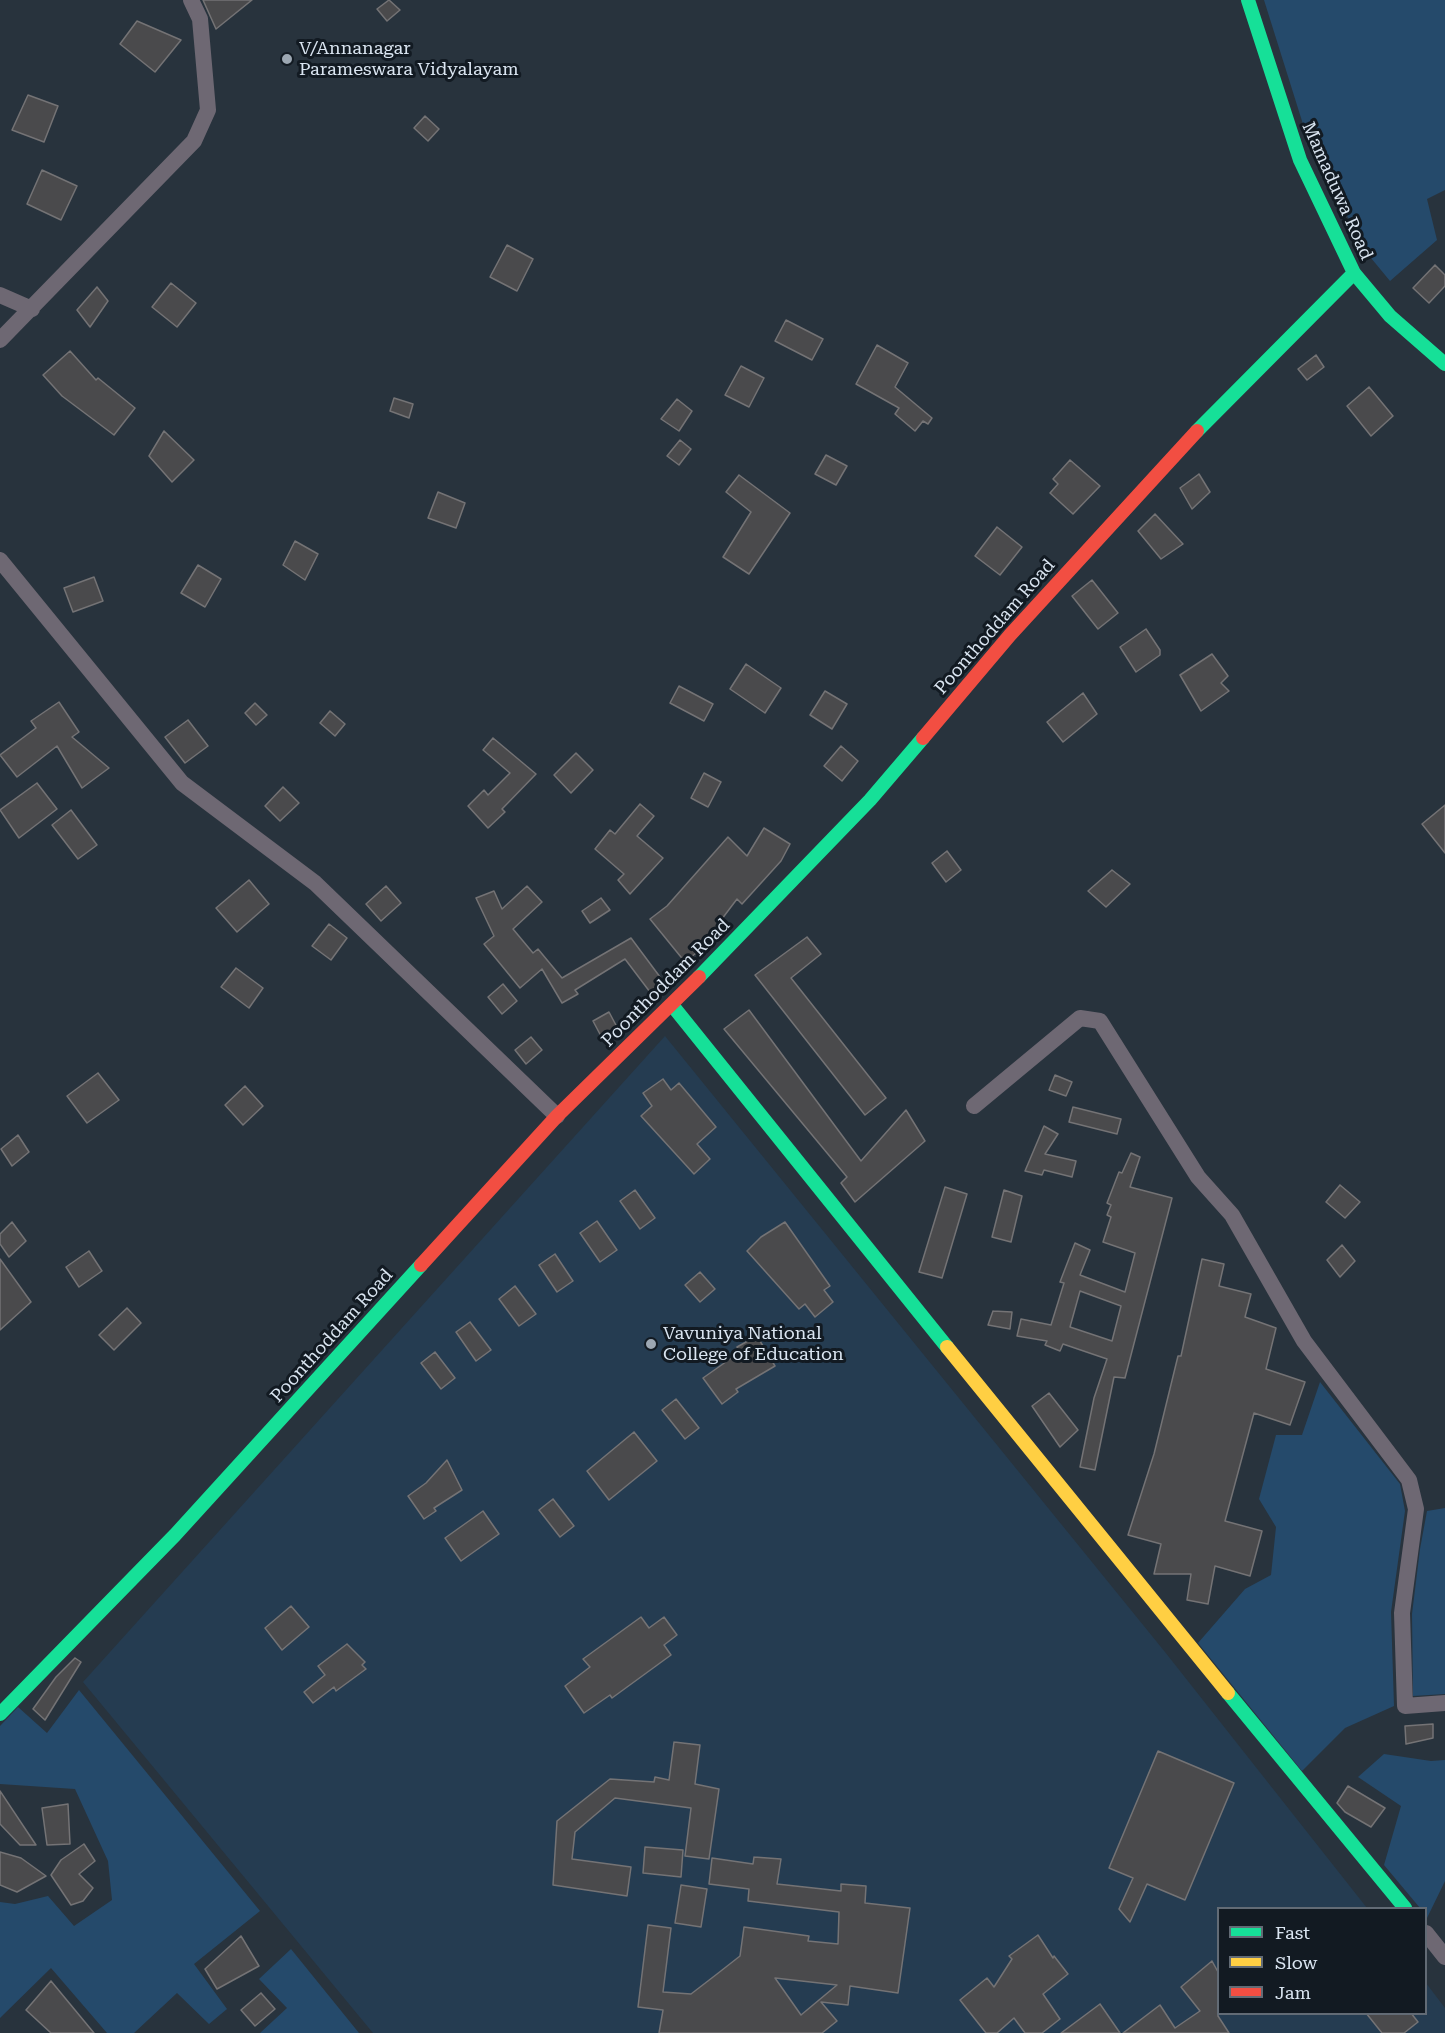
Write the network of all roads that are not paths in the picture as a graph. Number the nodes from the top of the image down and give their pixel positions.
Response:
1 (191, 0) edge
2 (1248, 0) edge
3 (1354, 273) junction
4 (0, 295) edge
5 (32, 309) junction
6 (0, 340) edge
7 (1445, 364) edge
8 (0, 560) edge
9 (672, 1005) junction
10 (974, 1106) dead end
11 (557, 1116) junction
12 (1445, 1703) edge
13 (0, 1714) edge
14 (1404, 1907) edge
15 (1427, 1936) edge
16 (1445, 1957) edge

1 - 5 street
2 - 3 street, Mamaduwa Road
3 - 7 street, Mamaduwa Road
3 - 9 street, Poonthoddam Road
4 - 5 street
5 - 6 street
8 - 11 street
9 - 11 street, Poonthoddam Road
9 - 14 street
10 - 12 street
11 - 13 street, Poonthoddam Road
15 - 16 street

